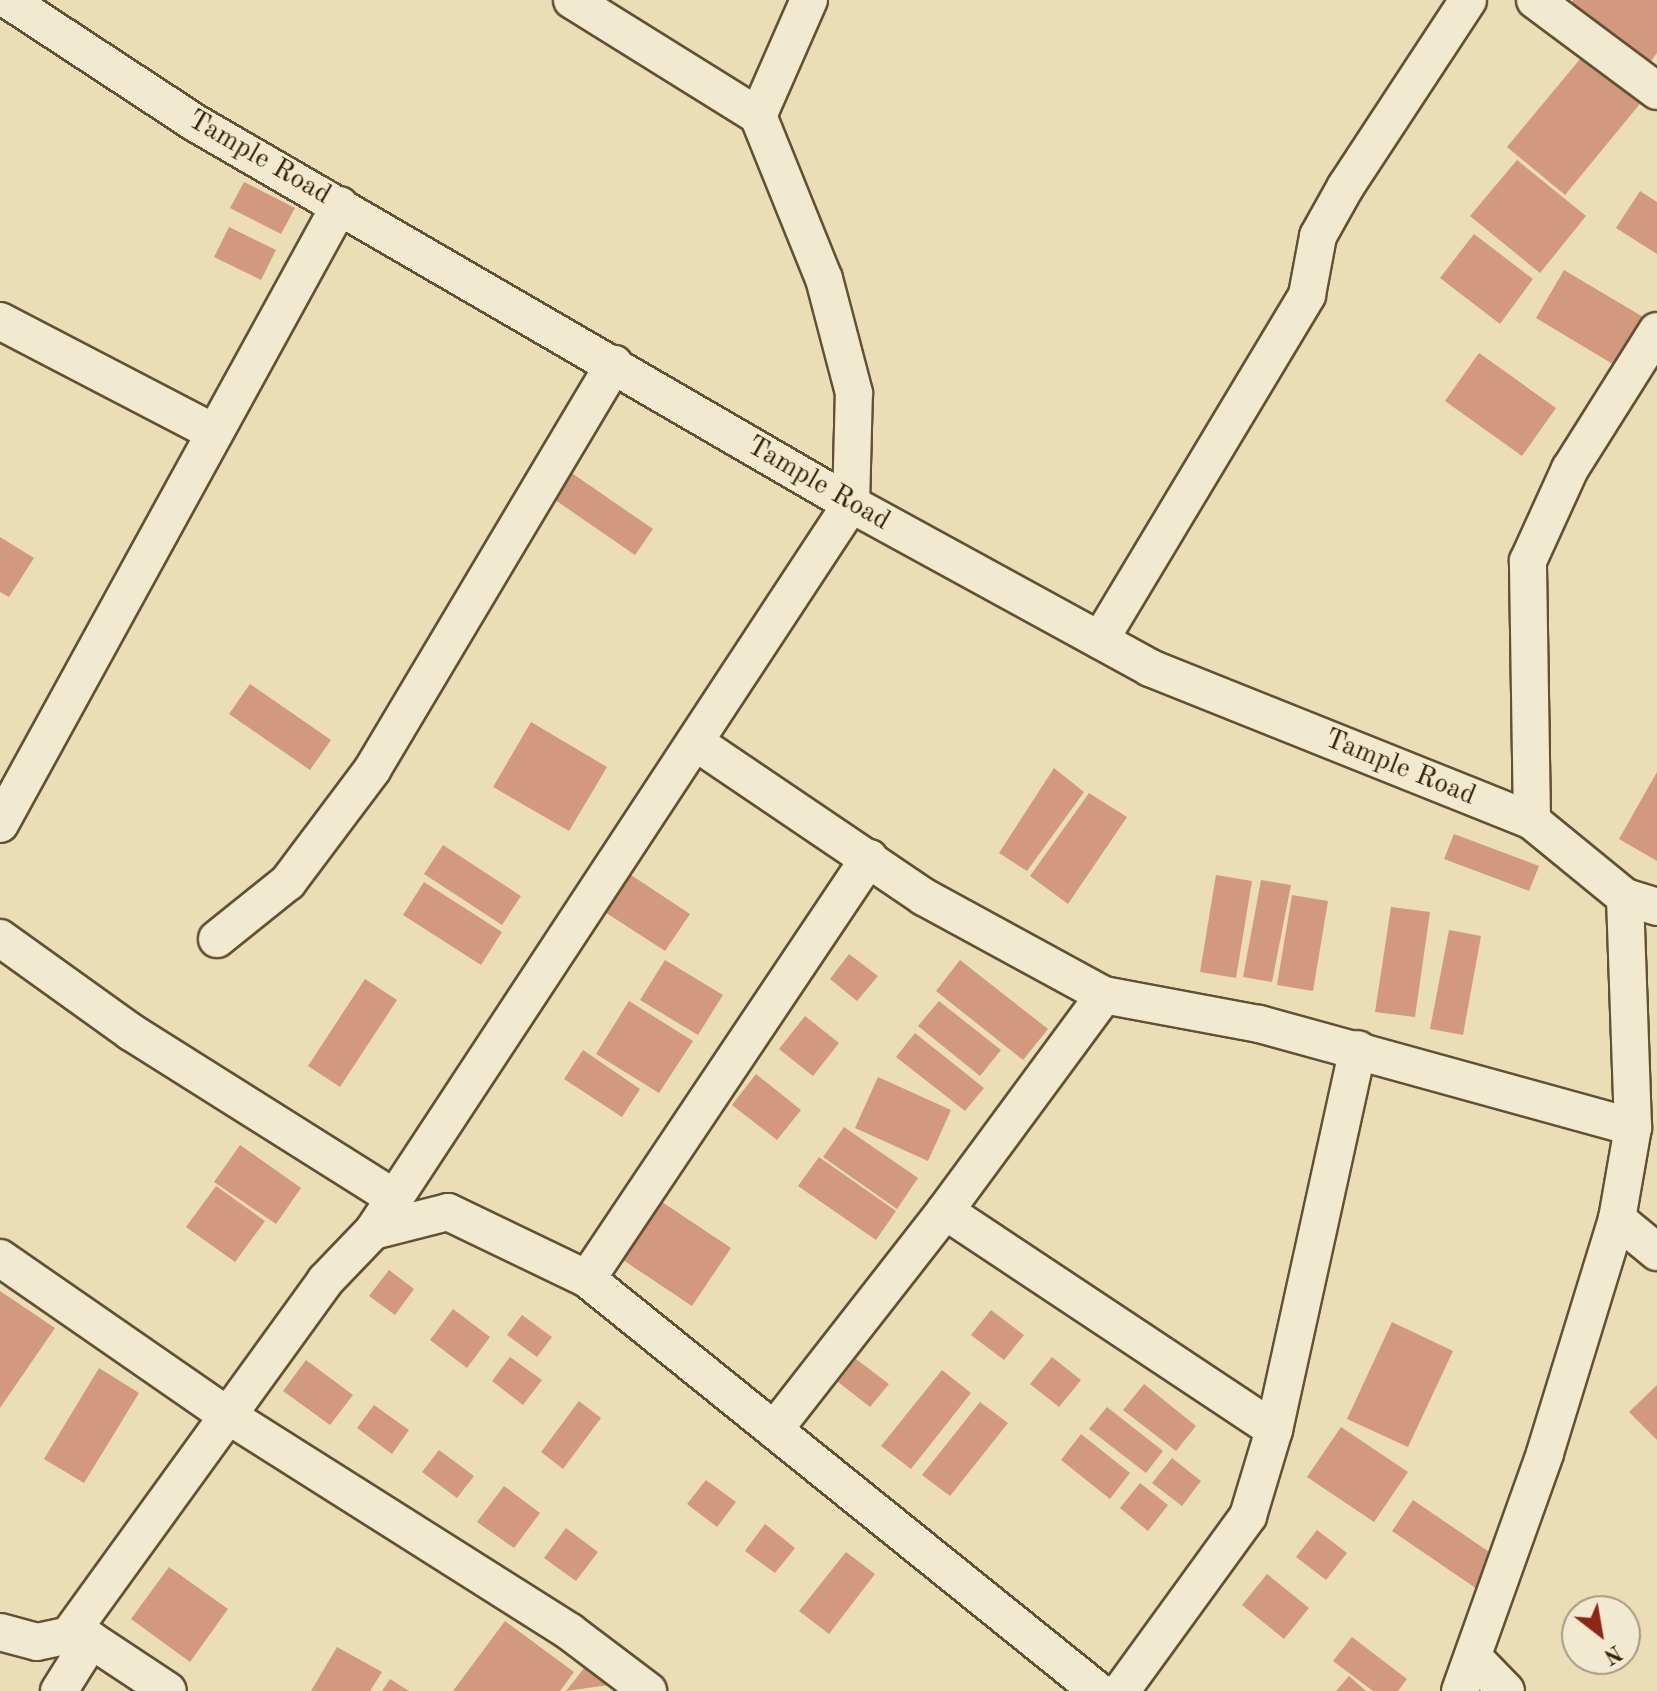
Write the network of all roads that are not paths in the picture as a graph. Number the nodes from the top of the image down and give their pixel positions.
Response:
1 (8, 0) edge
2 (572, 0) edge
3 (809, 0) edge
4 (1468, 0) edge
5 (1535, 0) edge
6 (1657, 91) edge
7 (758, 116) junction
8 (340, 205) junction
9 (0, 321) edge
10 (1657, 331) edge
11 (614, 364) junction
12 (215, 433) junction
13 (851, 504) junction
14 (1100, 640) junction
15 (695, 742) junction
16 (1532, 821) junction
17 (0, 824) edge
18 (869, 858) junction
19 (1641, 902) edge
20 (0, 938) edge
21 (217, 939) dead end
22 (1104, 995) junction
23 (1358, 1049) junction
24 (1633, 1127) junction
25 (391, 1196) junction
26 (945, 1211) junction
27 (1617, 1219) junction
28 (373, 1231) junction
29 (1657, 1252) edge
30 (0, 1258) edge
31 (587, 1279) junction
32 (224, 1413) junction
33 (774, 1430) junction
34 (1274, 1430) junction
35 (0, 1632) edge
36 (80, 1638) junction
37 (1468, 1675) edge
38 (59, 1691) edge
39 (168, 1691) edge
40 (648, 1691) edge
41 (1098, 1691) edge
42 (1121, 1691) edge
43 (1506, 1691) edge

1 - 8 street, Tample Road
2 - 7 street
3 - 7 street
4 - 14 street
5 - 6 street
7 - 13 street
8 - 11 street, Tample Road
8 - 12 street
9 - 12 street
10 - 16 street
11 - 13 street, Tample Road
11 - 21 street
12 - 17 street
13 - 14 street, Tample Road
13 - 15 street
14 - 16 street, Tample Road
15 - 18 street
15 - 25 street
16 - 19 street, Tample Road
18 - 22 street
18 - 31 street
19 - 24 street
20 - 25 street
22 - 23 street
22 - 26 street
23 - 24 street
23 - 34 street
24 - 27 street
25 - 28 street
26 - 33 street
26 - 34 street
27 - 29 street
27 - 37 street
28 - 31 street
28 - 32 street
30 - 32 street
31 - 33 street
32 - 36 street
32 - 40 street
33 - 41 street
34 - 42 street
35 - 36 street
36 - 38 street
36 - 39 street
37 - 43 street

